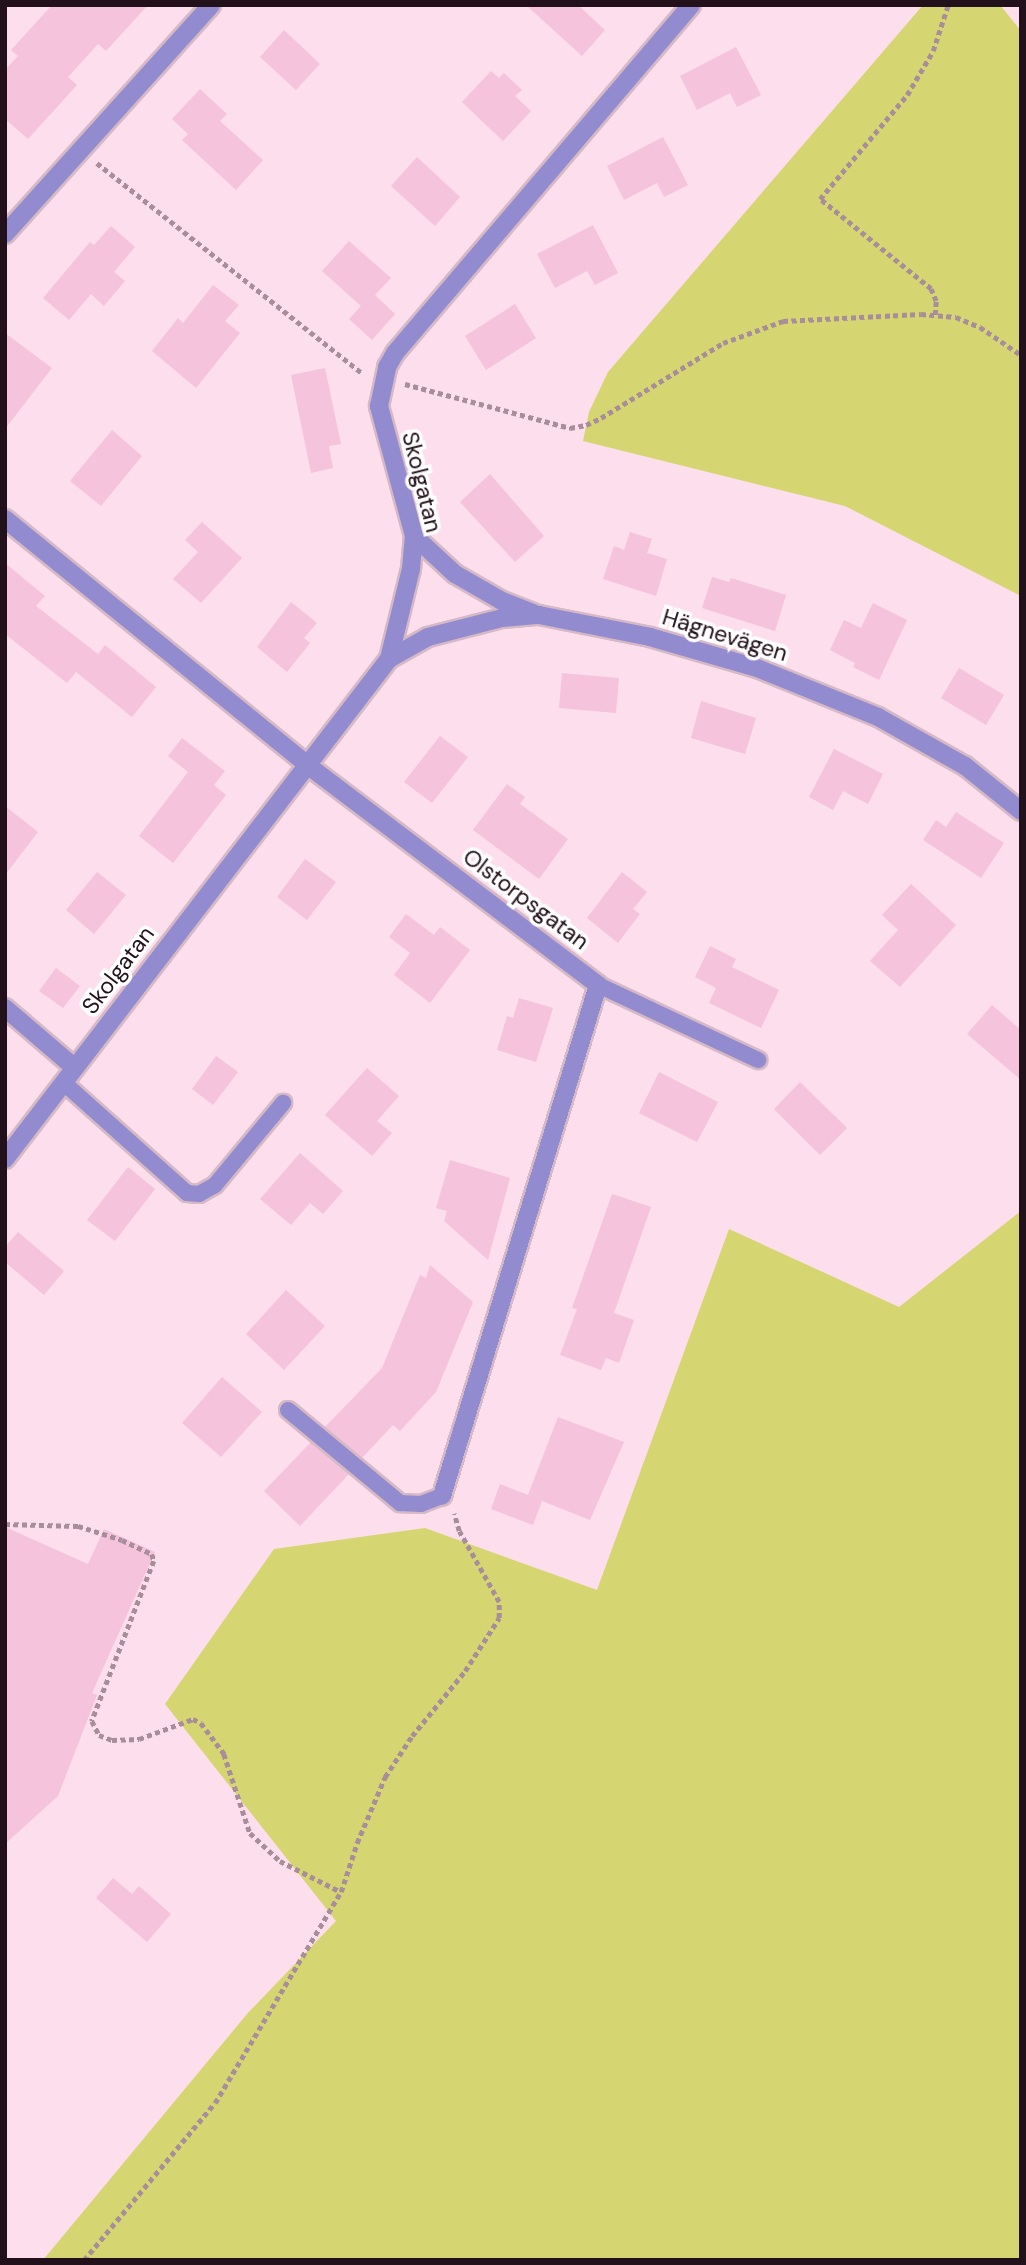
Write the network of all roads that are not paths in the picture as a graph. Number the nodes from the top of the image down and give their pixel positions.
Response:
1 (211, 5) edge
2 (691, 5) edge
3 (5, 234) edge
4 (5, 519) edge
5 (414, 536) junction
6 (539, 615) junction
7 (388, 659) junction
8 (306, 764) junction
9 (1021, 811) edge
10 (598, 985) junction
11 (5, 1008) edge
12 (758, 1060) dead end
13 (69, 1076) junction
14 (283, 1103) dead end
15 (5, 1159) edge
16 (288, 1410) dead end
17 (442, 1496) joint

1 - 3 street
2 - 5 street, Skolgatan
4 - 8 street, Olstorpsgatan
5 - 6 street
5 - 7 street, Skolgatan
6 - 7 street, Hägnevägen
6 - 9 street, Hägnevägen
7 - 8 street, Skolgatan
8 - 10 street, Olstorpsgatan
8 - 13 street, Skolgatan
10 - 12 lane
10 - 17 street
11 - 13 street
13 - 14 lane
13 - 15 street, Skolgatan
16 - 17 lane

